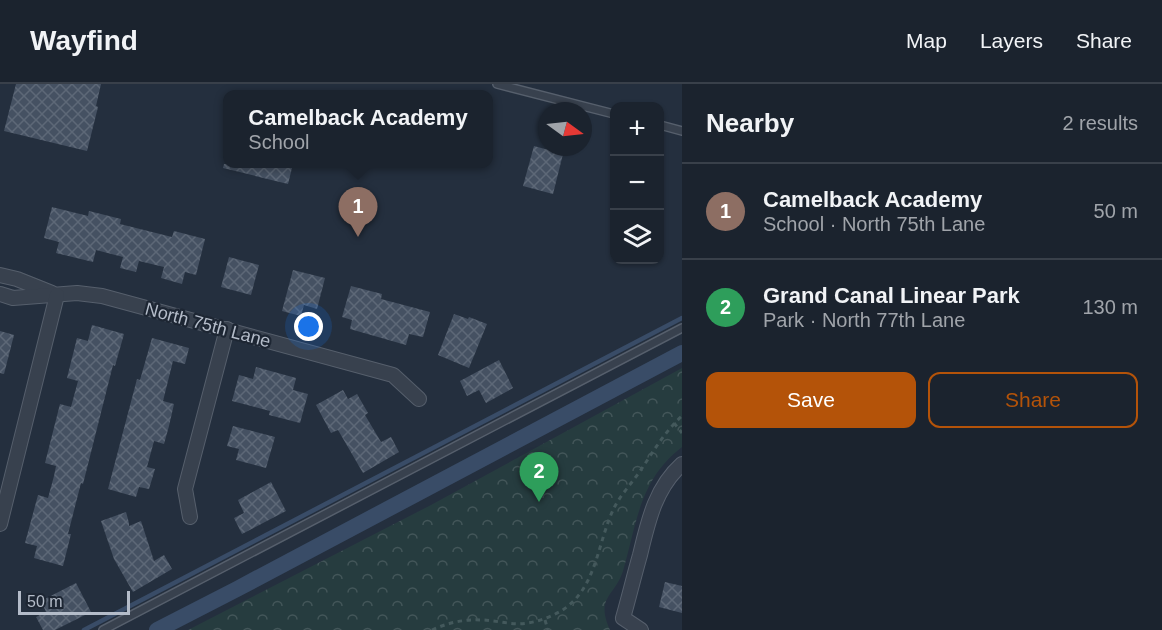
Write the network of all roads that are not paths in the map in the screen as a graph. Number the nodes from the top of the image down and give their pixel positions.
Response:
1 (497, 84) edge
2 (610, 113) edge
3 (664, 126) edge
4 (682, 131) edge
5 (0, 275) edge
6 (0, 294) edge
7 (57, 295) junction
8 (682, 328) edge
9 (227, 329) junction
10 (418, 399) dead end
11 (682, 464) edge
12 (190, 517) dead end
13 (0, 524) edge
14 (103, 630) edge
15 (640, 630) edge

1 - 2 lane
3 - 4 lane
5 - 7 street, North 75th Lane
6 - 7 street, North 75th Lane
7 - 9 street, North 75th Lane
7 - 13 street
8 - 14 lane
9 - 10 street, North 75th Lane
9 - 12 street
11 - 15 street

